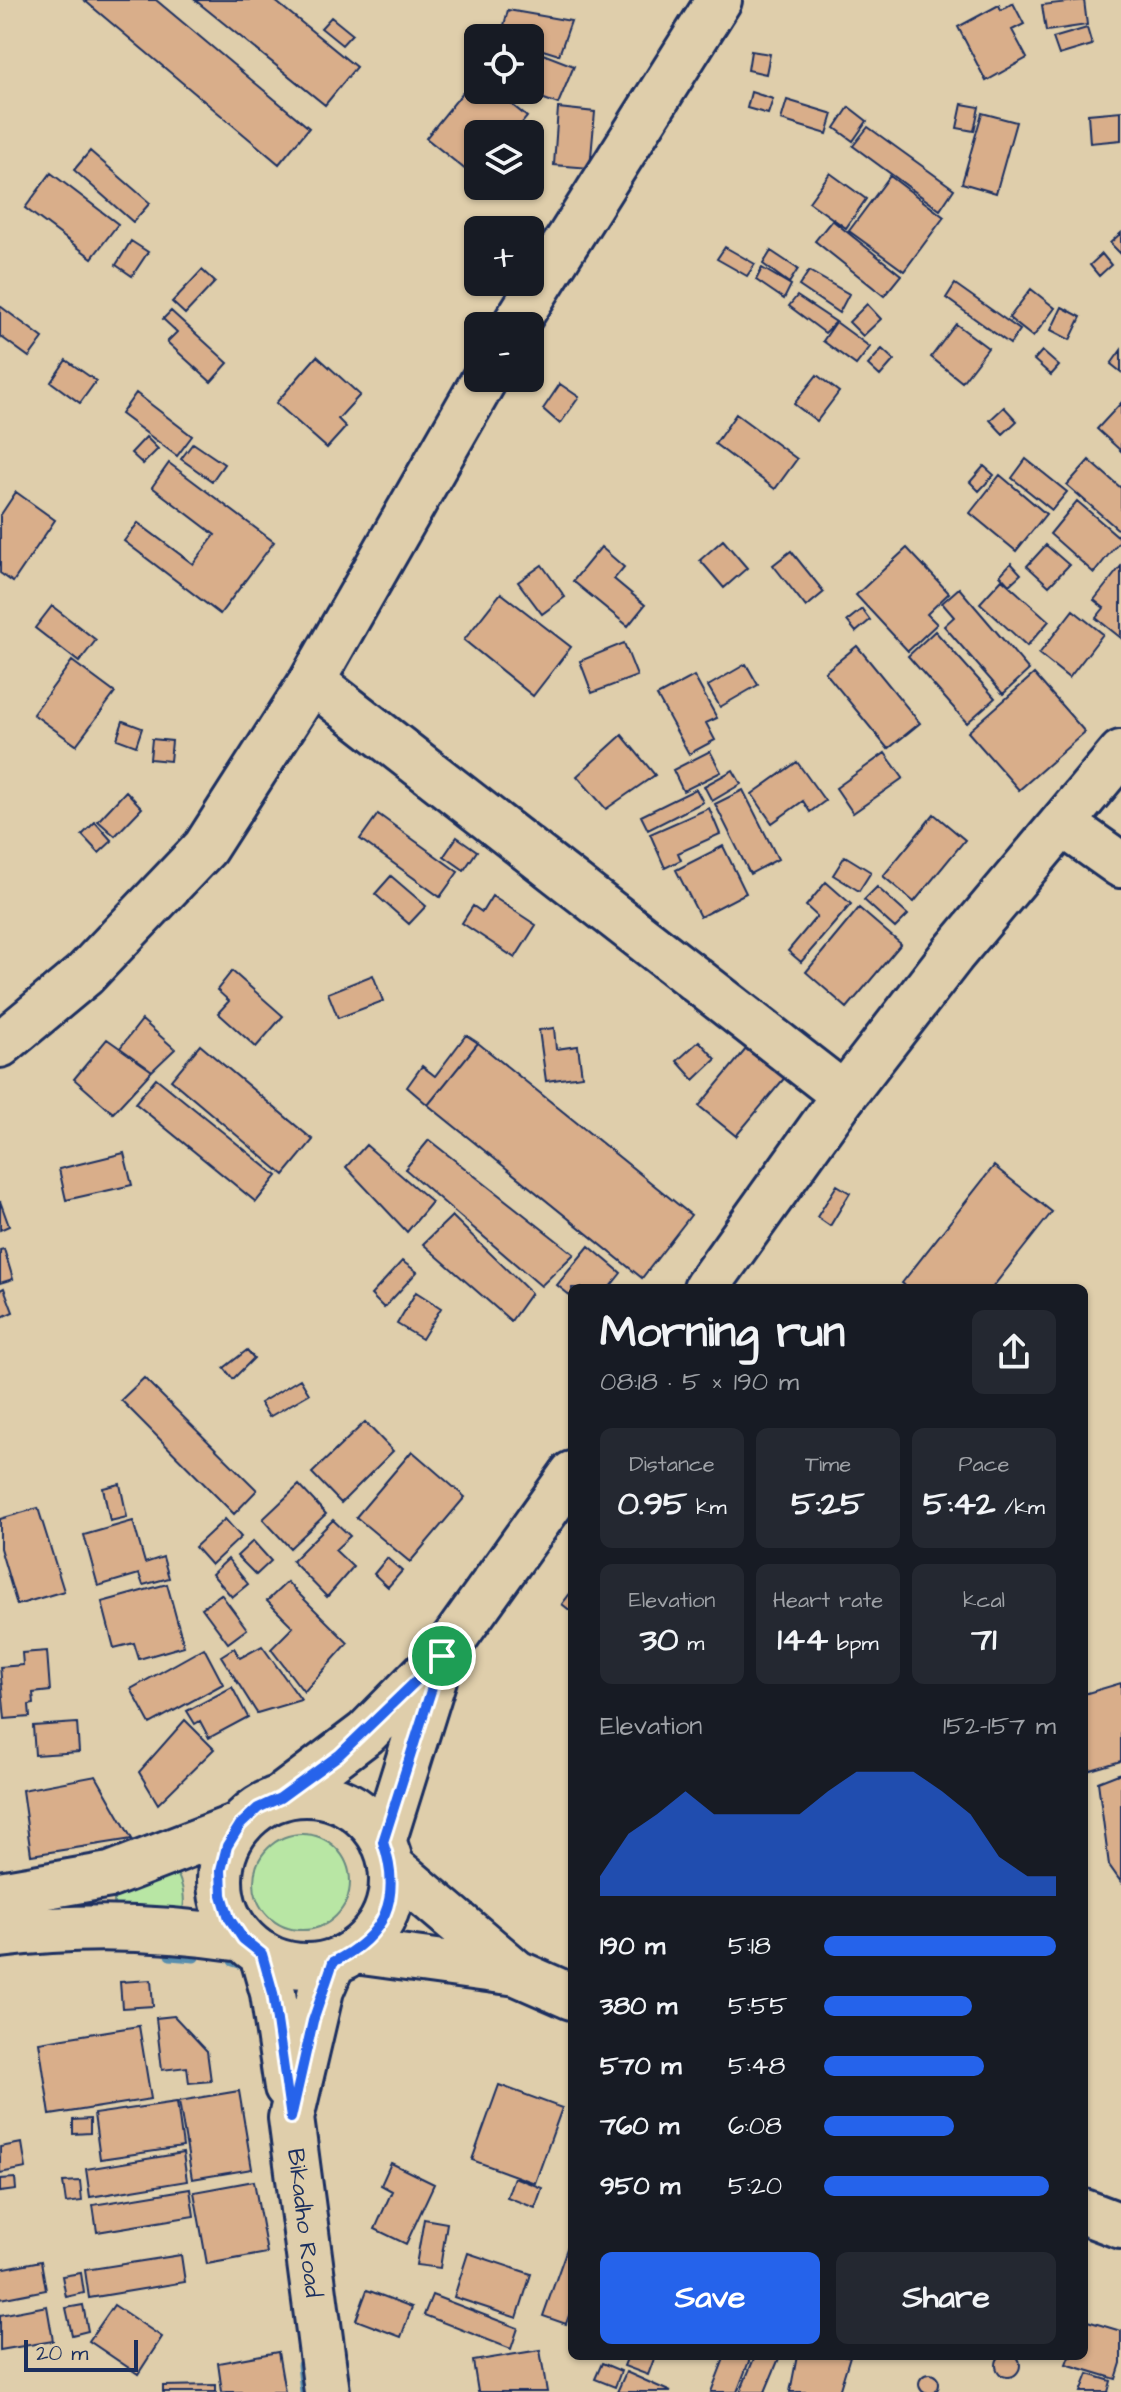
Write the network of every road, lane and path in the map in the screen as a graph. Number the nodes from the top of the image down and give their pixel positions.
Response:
1 (719, 0) edge
2 (523, 312) edge
3 (477, 392) edge
4 (312, 681) junction
5 (1121, 753) edge
6 (1063, 824) junction
7 (1121, 865) edge
8 (0, 1045) edge
9 (844, 1095) junction
10 (709, 1284) edge
11 (568, 1480) edge
12 (442, 1656) junction
13 (280, 1798) junction
14 (240, 1825) junction
15 (387, 1854) junction
16 (0, 1894) edge
17 (0, 1935) edge
18 (253, 1946) junction
19 (344, 1957) junction
20 (517, 1973) junction
21 (568, 1995) edge
22 (291, 2118) junction
23 (1088, 2214) edge
24 (1121, 2226) edge
25 (327, 2392) edge

1 - 2 street
3 - 4 street
4 - 8 street
4 - 9 street
5 - 6 street
6 - 7 street
6 - 9 street
9 - 10 street
11 - 12 street
12 - 13 street
12 - 15 street
13 - 14 street
13 - 15 street
14 - 16 street
14 - 18 street
15 - 19 street
15 - 20 street
17 - 18 street
18 - 19 street
18 - 22 street
19 - 20 street
19 - 22 street, Bikadho Road
20 - 21 street
22 - 25 street, Bikadho Road
23 - 24 street

